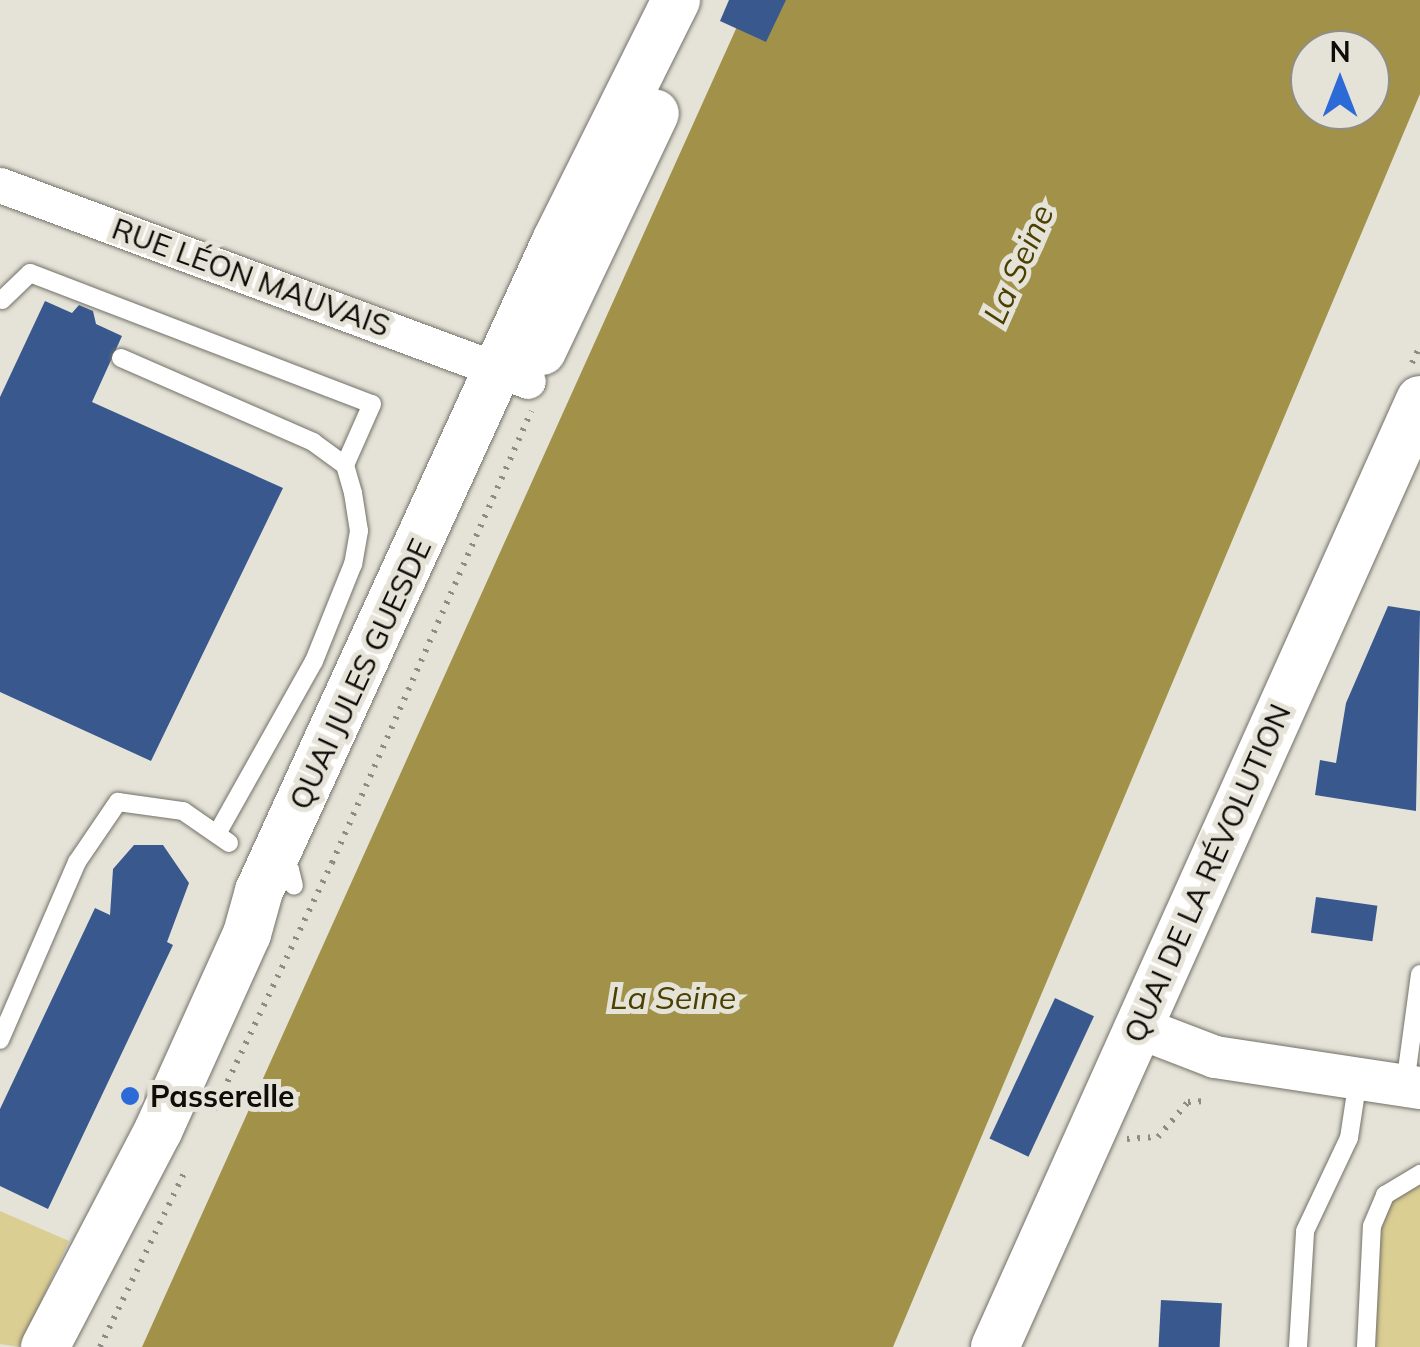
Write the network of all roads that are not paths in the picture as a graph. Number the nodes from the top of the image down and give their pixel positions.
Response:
1 (676, 0) edge
2 (708, 0) edge
3 (0, 185) edge
4 (2, 300) edge
5 (121, 358) dead end
6 (522, 384) junction
7 (1420, 400) edge
8 (346, 464) junction
9 (284, 872) junction
10 (1420, 976) edge
11 (1137, 1027) junction
12 (0, 1040) edge
13 (1358, 1079) junction
14 (1412, 1087) edge
15 (1420, 1174) edge
16 (45, 1347) edge
17 (79, 1347) edge
18 (995, 1347) edge
19 (1298, 1347) edge
20 (1366, 1347) edge

1 - 6 main road, QUAI JULES GUESDE
2 - 6 main road, QUAI JULES GUESDE
3 - 6 street, RUE LÉON MAUVAIS
4 - 8 lane
5 - 8 lane
6 - 9 main road, QUAI JULES GUESDE
7 - 11 main road, QUAI DE LA RÉVOLUTION
8 - 12 lane
9 - 16 main road, QUAI JULES GUESDE
9 - 17 main road, QUAI JULES GUESDE
10 - 14 lane
11 - 13 street
11 - 18 main road, QUAI DE LA RÉVOLUTION
13 - 14 street
13 - 19 lane
15 - 20 lane

